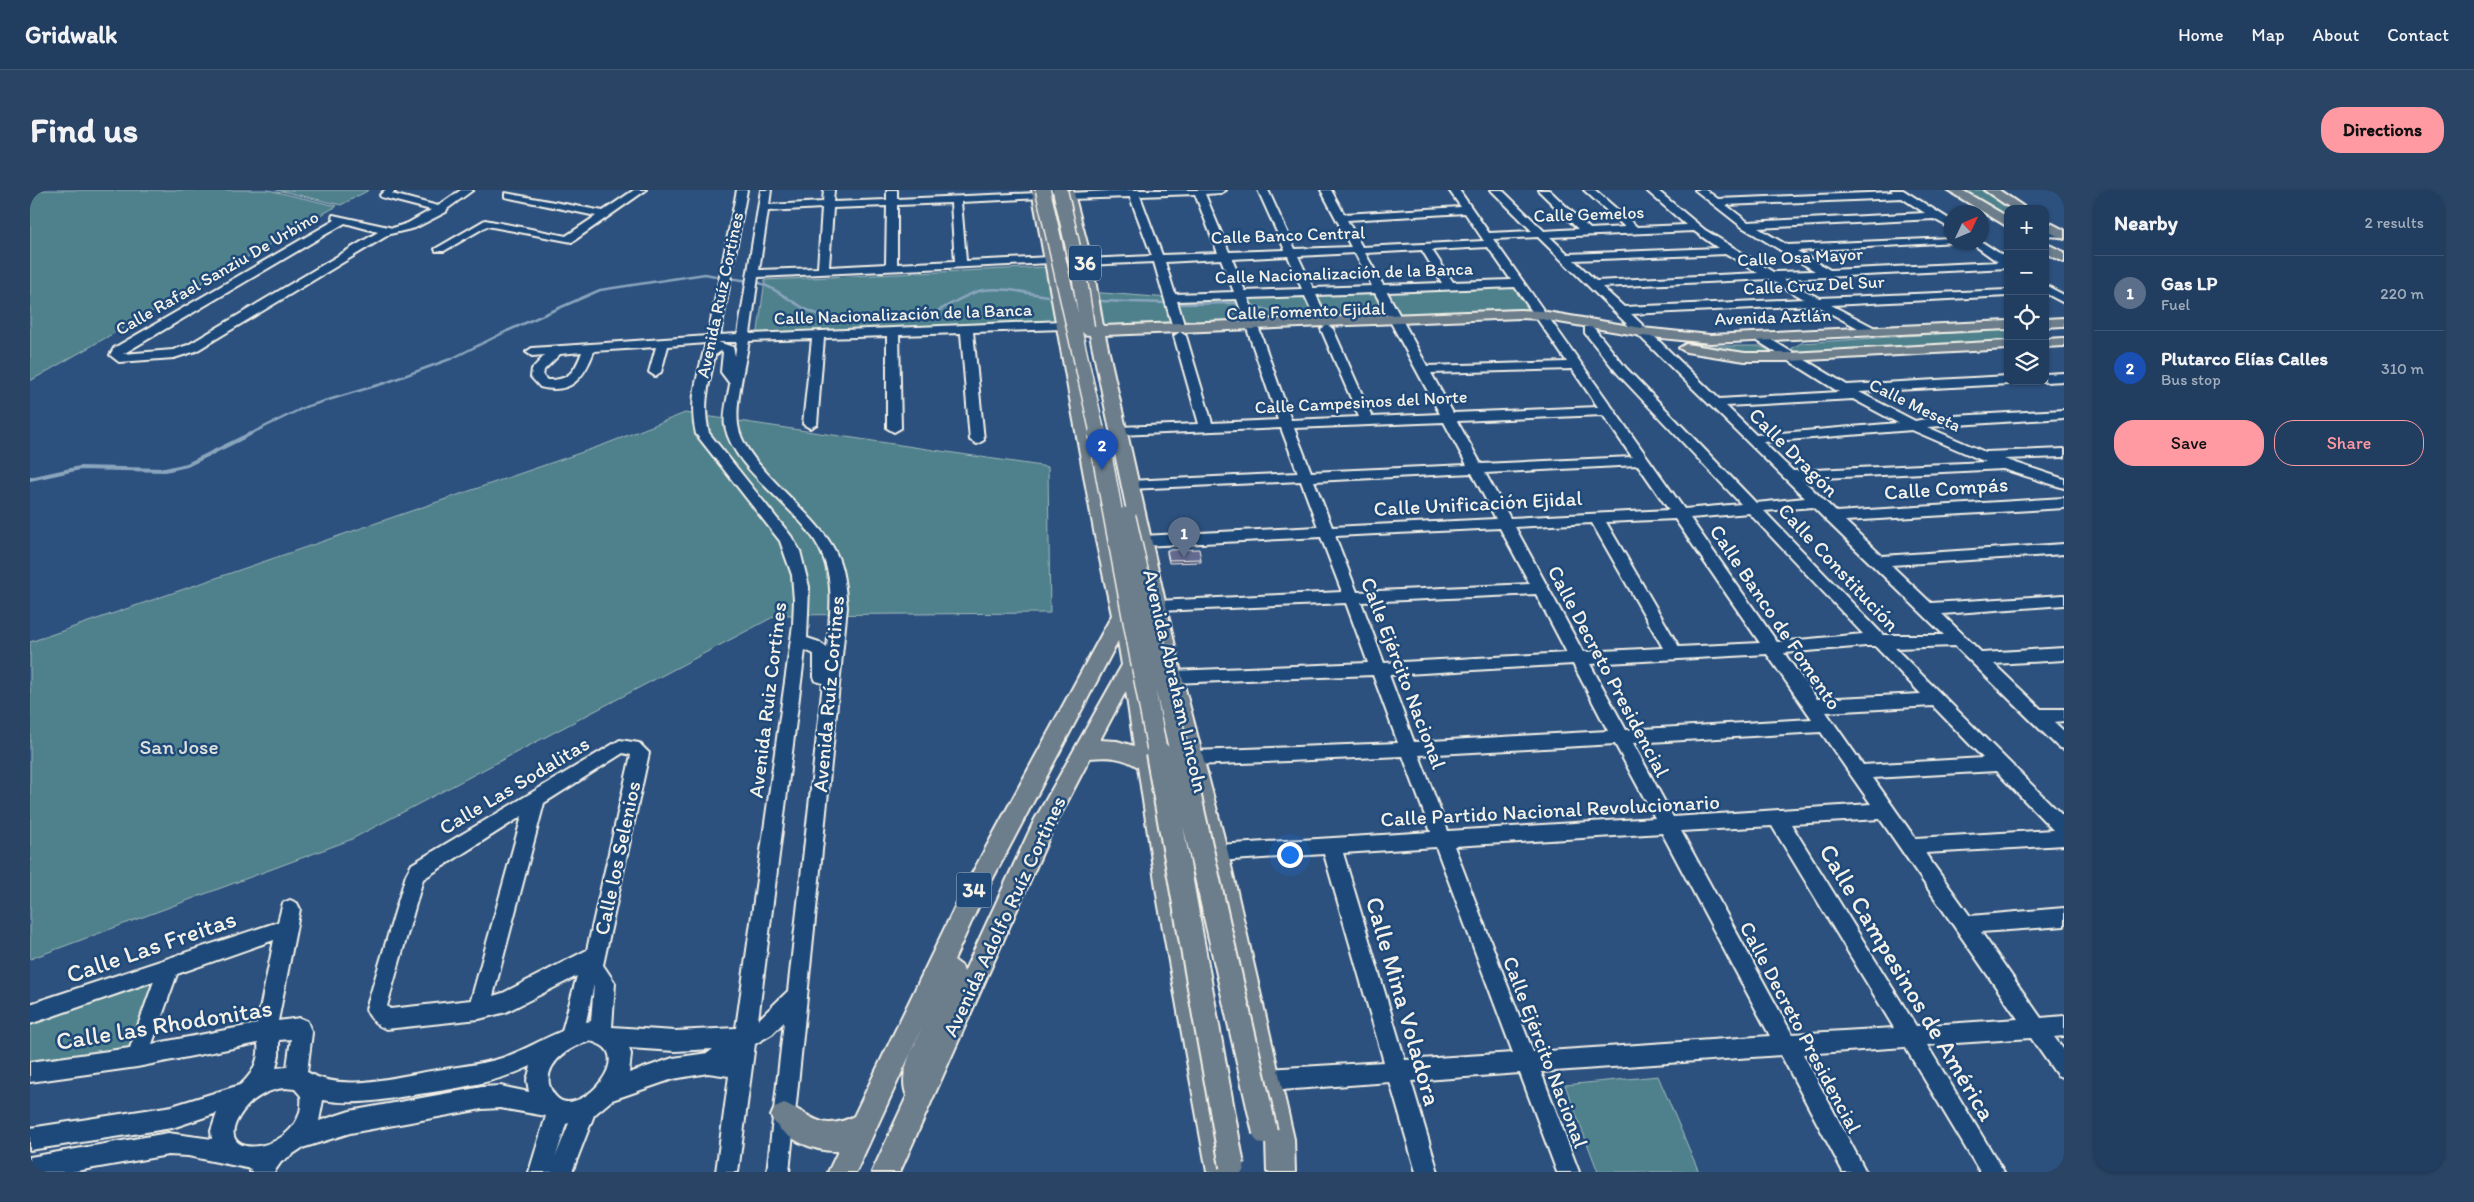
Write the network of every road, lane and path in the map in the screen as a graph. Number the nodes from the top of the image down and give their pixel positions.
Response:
1 (391, 190) edge
2 (468, 190) edge
3 (477, 190) edge
4 (742, 190) edge
5 (766, 190) edge
6 (828, 190) edge
7 (892, 190) edge
8 (1221, 190) edge
9 (1264, 190) edge
10 (1326, 190) edge
11 (1454, 190) edge
12 (1496, 190) edge
13 (1543, 190) edge
14 (1589, 190) edge
15 (1651, 190) edge
16 (1700, 190) edge
17 (1953, 190) edge
18 (1990, 190) edge
19 (636, 191) edge
20 (1198, 191) edge
21 (1039, 192) edge
22 (1066, 192) edge
23 (1134, 192) edge
24 (1900, 192) edge
25 (509, 195) dead end
26 (956, 200) junction
27 (1714, 202) junction
28 (892, 203) junction
29 (2014, 205) edge
30 (827, 206) junction
31 (762, 208) junction
32 (440, 209) junction
33 (1467, 210) junction
34 (606, 216) junction
35 (1937, 216) junction
36 (1340, 217) junction
37 (1944, 221) edge
38 (2004, 221) edge
39 (1746, 225) junction
40 (2049, 226) edge
41 (1694, 228) junction
42 (1634, 230) junction
43 (388, 231) junction
44 (1587, 232) junction
45 (1539, 233) junction
46 (2049, 233) edge
47 (2063, 234) edge
48 (375, 238) junction
49 (1489, 240) junction
50 (1944, 241) edge
51 (1425, 247) junction
52 (1783, 248) junction
53 (440, 249) dead end
54 (2049, 249) edge
55 (1358, 250) junction
56 (1987, 250) edge
57 (1729, 251) junction
58 (1292, 253) junction
59 (1225, 256) junction
60 (1158, 258) junction
61 (1565, 258) junction
62 (2064, 258) edge
63 (1050, 260) junction
64 (2004, 261) edge
65 (1085, 262) junction
66 (2004, 264) edge
67 (961, 265) junction
68 (891, 268) junction
69 (823, 271) junction
70 (1827, 273) junction
71 (754, 274) junction
72 (1772, 275) junction
73 (1519, 283) junction
74 (1593, 284) junction
75 (1450, 286) junction
76 (723, 287) junction
77 (1380, 290) junction
78 (2049, 291) edge
79 (1310, 293) junction
80 (2004, 294) edge
81 (1241, 295) junction
82 (1170, 298) junction
83 (2064, 300) edge
84 (1819, 303) junction
85 (1621, 311) junction
86 (1544, 320) junction
87 (746, 322) junction
88 (1397, 322) junction
89 (2064, 322) edge
90 (2049, 323) edge
91 (1325, 325) junction
92 (2004, 325) edge
93 (967, 328) junction
94 (1064, 328) junction
95 (1096, 328) junction
96 (1251, 329) junction
97 (1589, 330) junction
98 (1180, 332) junction
99 (1873, 332) junction
100 (894, 333) junction
101 (818, 336) junction
102 (1647, 337) junction
103 (1760, 337) junction
104 (744, 338) junction
105 (713, 339) junction
106 (663, 342) junction
107 (2064, 342) edge
108 (2049, 343) edge
109 (2004, 345) edge
110 (589, 348) junction
111 (556, 351) junction
112 (532, 352) dead end
113 (710, 353) junction
114 (1790, 357) junction
115 (1574, 365) junction
116 (1424, 370) junction
117 (655, 372) dead end
118 (2064, 377) edge
119 (2049, 378) edge
120 (2004, 380) edge
121 (736, 384) junction
122 (1848, 392) junction
123 (698, 399) joint
124 (1716, 403) junction
125 (1606, 411) junction
126 (1447, 416) junction
127 (2062, 416) edge
128 (1367, 420) junction
129 (810, 424) dead end
130 (1286, 424) junction
131 (1910, 426) junction
132 (894, 428) dead end
133 (1207, 428) junction
134 (1118, 431) junction
135 (1751, 439) junction
136 (977, 440) dead end
137 (2064, 452) edge
138 (1978, 456) junction
139 (1642, 461) junction
140 (2005, 466) junction
141 (1474, 469) junction
142 (1790, 475) junction
143 (1307, 476) junction
144 (2064, 484) edge
145 (1129, 485) junction
146 (1816, 502) junction
147 (2064, 502) edge
148 (1754, 508) junction
149 (1680, 514) junction
150 (1831, 517) junction
151 (1596, 518) junction
152 (1506, 523) junction
153 (1328, 532) junction
154 (1142, 541) junction
155 (2064, 549) edge
156 (1878, 560) junction
157 (1540, 589) junction
158 (1352, 597) junction
159 (2064, 600) edge
160 (1157, 606) junction
161 (1928, 609) junction
162 (1121, 616) junction
163 (1162, 638) junction
164 (1960, 640) junction
165 (1878, 641) junction
166 (799, 643) junction
167 (1770, 648) junction
168 (1674, 653) junction
169 (2064, 654) edge
170 (1130, 656) junction
171 (1576, 658) junction
172 (1979, 659) junction
173 (1380, 670) junction
174 (1172, 677) junction
175 (1083, 686) junction
176 (1136, 690) junction
177 (1937, 700) junction
178 (1810, 706) junction
179 (1104, 713) junction
180 (2064, 715) edge
181 (2036, 716) junction
182 (1824, 725) junction
183 (1186, 731) junction
184 (1145, 736) junction
185 (1619, 736) junction
186 (2064, 742) edge
187 (636, 747) joint
188 (1410, 749) junction
189 (1083, 751) junction
190 (1194, 758) junction
191 (1148, 762) junction
192 (2000, 764) junction
193 (1859, 772) junction
194 (821, 781) junction
195 (536, 798) junction
196 (1885, 811) junction
197 (1778, 819) junction
198 (1668, 826) junction
199 (2064, 829) edge
200 (2064, 837) edge
201 (1443, 840) junction
202 (1331, 845) junction
203 (1909, 846) junction
204 (1217, 853) junction
205 (2064, 918) edge
206 (1964, 925) junction
207 (595, 962) junction
208 (941, 964) junction
209 (169, 968) junction
210 (798, 994) junction
211 (479, 1010) junction
212 (30, 1014) edge
213 (2064, 1026) edge
214 (2035, 1028) junction
215 (266, 1032) junction
216 (606, 1035) junction
217 (745, 1038) junction
218 (1910, 1038) junction
219 (565, 1039) junction
220 (1787, 1045) junction
221 (137, 1057) junction
222 (713, 1062) junction
223 (1527, 1062) junction
224 (2064, 1068) edge
225 (742, 1069) junction
226 (30, 1072) edge
227 (1398, 1072) junction
228 (1267, 1080) junction
229 (302, 1082) junction
230 (248, 1092) junction
231 (606, 1092) junction
232 (553, 1109) junction
233 (585, 1109) junction
234 (784, 1116) junction
235 (912, 1116) junction
236 (863, 1126) junction
237 (30, 1139) edge
238 (296, 1139) junction
239 (232, 1161) edge
240 (267, 1164) edge
241 (30, 1168) edge
242 (1229, 1170) edge
243 (540, 1172) edge
244 (560, 1172) edge
245 (727, 1172) edge
246 (778, 1172) edge
247 (842, 1172) edge
248 (886, 1172) edge
249 (1273, 1172) edge
250 (1282, 1172) edge
251 (1427, 1172) edge
252 (1568, 1172) edge
253 (1854, 1172) edge
254 (1993, 1172) edge

1 - 32 street
2 - 32 street
3 - 32 street
4 - 76 street, Avenida Ruíz Cortines
5 - 31 street, Avenida Ruíz Cortines
6 - 30 street
7 - 28 street
8 - 20 street
9 - 58 street
10 - 36 street, Calle Decreto Presidencial
11 - 33 street, Calle Banco de Fomento
12 - 45 street, Calle Dragón
13 - 44 street
14 - 42 street
15 - 41 street
16 - 27 street
17 - 38 main road
18 - 29 main road
19 - 34 street
20 - 23 street
20 - 59 street, Calle Ejército Nacional
21 - 26 street
21 - 63 main road, Avenida Abraham Lincoln / 36
21 - 242 main road, Avenida Abraham Lincoln / 36, bridge
22 - 23 street
22 - 65 main road, Avenida Abraham Lincoln / 36
22 - 249 main road, 36, bridge
23 - 60 street
24 - 27 street
24 - 35 street
25 - 34 street
26 - 28 street
26 - 67 street
27 - 39 street
28 - 30 street
28 - 68 street
30 - 31 street
30 - 69 street
31 - 71 street, Avenida Ruíz Cortines
32 - 43 street, Calle Rafael Sanziu De Urbino
32 - 48 street
33 - 36 street
33 - 49 street, Calle Banco de Fomento
34 - 53 street
35 - 37 street
35 - 39 street
36 - 55 street, Calle Decreto Presidencial
39 - 52 street
40 - 47 main road
41 - 42 street, Calle Gemelos
41 - 57 street
42 - 44 street, Calle Gemelos
43 - 48 street, Calle Rafael Sanziu De Urbino
43 - 48 street, Calle Rafael Sanziu De Urbino
44 - 45 street, Calle Gemelos
45 - 49 street, Calle Gemelos
45 - 61 street, Calle Dragón
46 - 47 street
49 - 51 street, Calle Banco Central
49 - 73 street, Calle Banco de Fomento
50 - 52 street
51 - 55 street, Calle Banco Central
51 - 75 street
52 - 70 street
54 - 62 main road
55 - 58 street, Calle Banco Central
55 - 77 street, Calle Decreto Presidencial
56 - 64 street
57 - 61 street
57 - 72 street
58 - 59 street, Calle Banco Central
58 - 79 street
59 - 60 street, Calle Banco Central
59 - 81 street, Calle Ejército Nacional
60 - 65 street, Calle Banco Central
60 - 82 street
61 - 74 street, Calle Dragón
63 - 67 street
63 - 94 main road, Avenida Abraham Lincoln / 36
65 - 95 main road, Avenida Abraham Lincoln / 36
66 - 70 street, Calle Osa Mayor
67 - 68 street
68 - 69 street
69 - 71 street
70 - 72 street, Calle Osa Mayor
71 - 87 street, Avenida Ruíz Cortines
72 - 74 street, Calle Osa Mayor
72 - 84 street
73 - 75 street, Calle Nacionalización de la Banca
73 - 86 street, Calle Banco de Fomento
74 - 85 street, Calle Dragón
75 - 77 street, Calle Nacionalización de la Banca
76 - 87 street
76 - 105 street, Avenida Ruíz Cortines
77 - 79 street, Calle Nacionalización de la Banca
77 - 88 street, Calle Decreto Presidencial
78 - 83 street
79 - 81 street, Calle Nacionalización de la Banca
79 - 91 street
80 - 84 street, Calle Cruz Del Sur
81 - 82 street, Calle Nacionalización de la Banca
81 - 96 street, Calle Ejército Nacional
82 - 98 street
84 - 85 street, Calle Cruz Del Sur
84 - 99 street
85 - 102 street, Calle Dragón
86 - 88 main road, Calle Fomento Ejidal
86 - 97 main road, Avenida Aztlán
86 - 102 main road, Avenida Aztlán
86 - 115 street, Calle Banco de Fomento
87 - 104 street, Avenida Ruíz Cortines
88 - 91 main road, Calle Fomento Ejidal
88 - 116 street, Calle Decreto Presidencial
89 - 90 main road
91 - 96 main road, Calle Fomento Ejidal
91 - 128 street
92 - 99 main road, Avenida Aztlán
93 - 94 street, Calle Nacionalización de la Banca
93 - 100 street, Calle Nacionalización de la Banca
93 - 136 street
94 - 95 main road, Calle Fomento Ejidal
94 - 95 main road
94 - 162 main road, Avenida Abraham Lincoln / 36
95 - 98 main road, Calle Fomento Ejidal
95 - 134 main road, Avenida Abraham Lincoln / 36
96 - 98 main road, Calle Fomento Ejidal
96 - 130 street, Calle Ejército Nacional
97 - 102 main road, Avenida Aztlán
97 - 148 street, Calle Constitución
98 - 133 street
99 - 103 main road, Avenida Aztlán
100 - 101 street, Calle Nacionalización de la Banca
100 - 132 street
101 - 104 street, Calle Nacionalización de la Banca
101 - 129 street
102 - 103 main road, Avenida Aztlán
102 - 114 main road, Avenida Aztlán
102 - 124 street, Calle Dragón
103 - 114 street, Calle Meseta
104 - 105 street, Calle Nacionalización de la Banca
104 - 121 street, Avenida Ruíz Cortines
105 - 106 street, Calle Nacionalización de la Banca
105 - 113 street, Avenida Ruíz Cortines
106 - 110 street, Calle Nacionalización de la Banca
106 - 117 street
107 - 108 main road
109 - 114 main road, Avenida Aztlán
110 - 111 street, Calle Nacionalización de la Banca
110 - 111 street
111 - 112 street, Calle Nacionalización de la Banca
113 - 121 street
113 - 123 street, Avenida Ruíz Cortines
114 - 122 street, Calle Meseta
115 - 116 street
115 - 125 street, Calle Banco de Fomento
116 - 126 street, Calle Decreto Presidencial
118 - 119 street
120 - 122 street
121 - 194 street, Avenida Ruíz Cortines
122 - 124 street
122 - 131 street, Calle Meseta
123 - 166 street, Avenida Ruiz Cortines
124 - 135 street, Calle Dragón
125 - 126 street, Calle Campesinos del Norte
125 - 139 street, Calle Banco de Fomento
126 - 128 street, Calle Campesinos del Norte
126 - 141 street, Calle Decreto Presidencial
127 - 131 street
128 - 130 street, Calle Campesinos del Norte
130 - 133 street, Calle Campesinos del Norte
130 - 143 street, Calle Ejército Nacional
131 - 135 street
131 - 138 street, Calle Meseta
133 - 134 street, Calle Campesinos del Norte
134 - 145 main road, Avenida Abraham Lincoln / 36
135 - 142 street, Calle Dragón
137 - 138 street
138 - 140 street, Calle Meseta
139 - 141 street
139 - 149 street, Calle Banco de Fomento
140 - 142 street
140 - 144 street, Calle Meseta
141 - 143 street
141 - 152 street, Calle Decreto Presidencial
142 - 146 street, Calle Dragón
143 - 145 street
143 - 153 street, Calle Ejército Nacional
145 - 154 main road, Avenida Abraham Lincoln / 36
146 - 148 street, Calle Unificación Ejidal
146 - 150 street, Calle Dragón
147 - 150 street, Calle Compás
148 - 149 street, Calle Unificación Ejidal
148 - 165 street, Calle Constitución
149 - 151 street, Calle Unificación Ejidal
149 - 167 street, Calle Banco de Fomento
150 - 156 street, Calle Dragón
151 - 152 street, Calle Unificación Ejidal
151 - 168 street
152 - 153 street, Calle Unificación Ejidal
152 - 157 street, Calle Decreto Presidencial
153 - 154 street, Calle Unificación Ejidal
153 - 158 street, Calle Ejército Nacional
154 - 160 main road, Avenida Abraham Lincoln / 36
155 - 156 street
156 - 161 street, Calle Dragón
157 - 158 street
157 - 171 street, Calle Decreto Presidencial
158 - 160 street
158 - 173 street, Calle Ejército Nacional
159 - 161 street
160 - 163 main road, Avenida Abraham Lincoln / 36
161 - 164 street, Calle Dragón
162 - 170 main road, Avenida Abraham Lincoln / 36
162 - 175 main road, Avenida Adolfo Ruíz Cortines / 34
163 - 170 main road
163 - 174 main road, Avenida Abraham Lincoln / 36
164 - 165 street
164 - 172 street, Calle Dragón
165 - 167 street
165 - 177 street, Calle Constitución
166 - 194 street
166 - 217 street, Avenida Ruiz Cortines
167 - 168 street
167 - 178 street, Calle Banco de Fomento
168 - 171 street
169 - 172 street
170 - 175 main road
170 - 176 main road, Avenida Abraham Lincoln / 36
170 - 179 main road, Avenida Adolfo Ruíz Cortines / 34
171 - 173 street
171 - 185 street, Calle Decreto Presidencial
172 - 181 street, Calle Dragón
173 - 174 street
173 - 188 street, Calle Ejército Nacional
174 - 176 main road
174 - 183 main road, Avenida Abraham Lincoln / 36
175 - 208 main road, Avenida Adolfo Ruíz Cortines / 34
176 - 179 main road
176 - 184 main road, Avenida Abraham Lincoln / 36
177 - 178 street
177 - 192 street, Calle Constitución
178 - 182 street, Calle Banco de Fomento
179 - 189 main road, Avenida Adolfo Ruíz Cortines / 34
180 - 181 street
181 - 186 street, Calle Dragón
182 - 185 street
182 - 193 street, Calle Banco de Fomento
183 - 184 main road
183 - 190 main road, Avenida Abraham Lincoln / 36
184 - 191 main road, Avenida Abraham Lincoln / 36
185 - 188 street
185 - 198 street, Calle Decreto Presidencial
187 - 195 street, Calle Las Sodalitas
187 - 207 street, Calle los Selenios
188 - 190 street
188 - 201 street, Calle Ejército Nacional
189 - 191 main road
189 - 235 main road, Avenida Adolfo Ruíz Cortines / 34
190 - 204 main road, Avenida Abraham Lincoln / 36
191 - 242 main road, Avenida Abraham Lincoln / 36
192 - 193 street
192 - 199 street, Calle Constitución
193 - 196 street, Calle Banco de Fomento
194 - 210 street, Avenida Ruíz Cortines
195 - 211 street
195 - 211 street, Calle Las Sodalitas
196 - 197 street, Calle Partido Nacional Revolucionario
196 - 203 street, Calle Banco de Fomento
197 - 198 street, Calle Partido Nacional Revolucionario
197 - 218 street, Calle Campesinos de América
198 - 201 street, Calle Partido Nacional Revolucionario
198 - 220 street, Calle Decreto Presidencial
200 - 203 street
201 - 202 street, Calle Partido Nacional Revolucionario
201 - 223 street, Calle Ejército Nacional
202 - 204 street, Calle Partido Nacional Revolucionario
202 - 227 street, Calle Mina Voladora
203 - 206 street, Calle Banco de Fomento
204 - 228 main road, Avenida Abraham Lincoln / 36
205 - 206 street
206 - 214 street, Calle Banco de Fomento
207 - 211 street
207 - 216 street
207 - 219 street, Calle los Selenios
208 - 235 main road
208 - 236 main road, Avenida Adolfo Ruíz Cortines / 34
209 - 212 street, Calle Las Freitas
209 - 215 street, Calle Las Freitas
209 - 221 street
210 - 217 street
210 - 234 street, Avenida Ruíz Cortines
213 - 214 street
214 - 218 street
214 - 224 street, Calle Banco de Fomento
215 - 221 street, Calle las Rhodonitas
215 - 229 street, Calle las Rhodonitas
215 - 230 street
216 - 217 street
216 - 219 street
216 - 231 street
217 - 222 street
217 - 225 street
218 - 220 street
218 - 254 street, Calle Campesinos de América
219 - 229 street
219 - 232 street
220 - 223 street
220 - 253 street, Calle Decreto Presidencial
221 - 226 street, Calle las Rhodonitas
222 - 225 street
222 - 231 street
223 - 227 street
223 - 252 street, Calle Ejército Nacional
225 - 245 street
227 - 228 street
227 - 251 street, Calle Mina Voladora
228 - 250 main road, Avenida Abraham Lincoln / 36
229 - 230 street
229 - 238 street
230 - 237 street
230 - 239 street
231 - 233 street
232 - 233 street
232 - 238 street
232 - 243 street
233 - 244 street
234 - 236 main road
234 - 246 street, Avenida Ruíz Cortines
235 - 248 main road, Avenida Adolfo Ruíz Cortines / 34
236 - 247 main road, Avenida Adolfo Ruíz Cortines / 34
238 - 240 street
239 - 240 street
239 - 241 street

